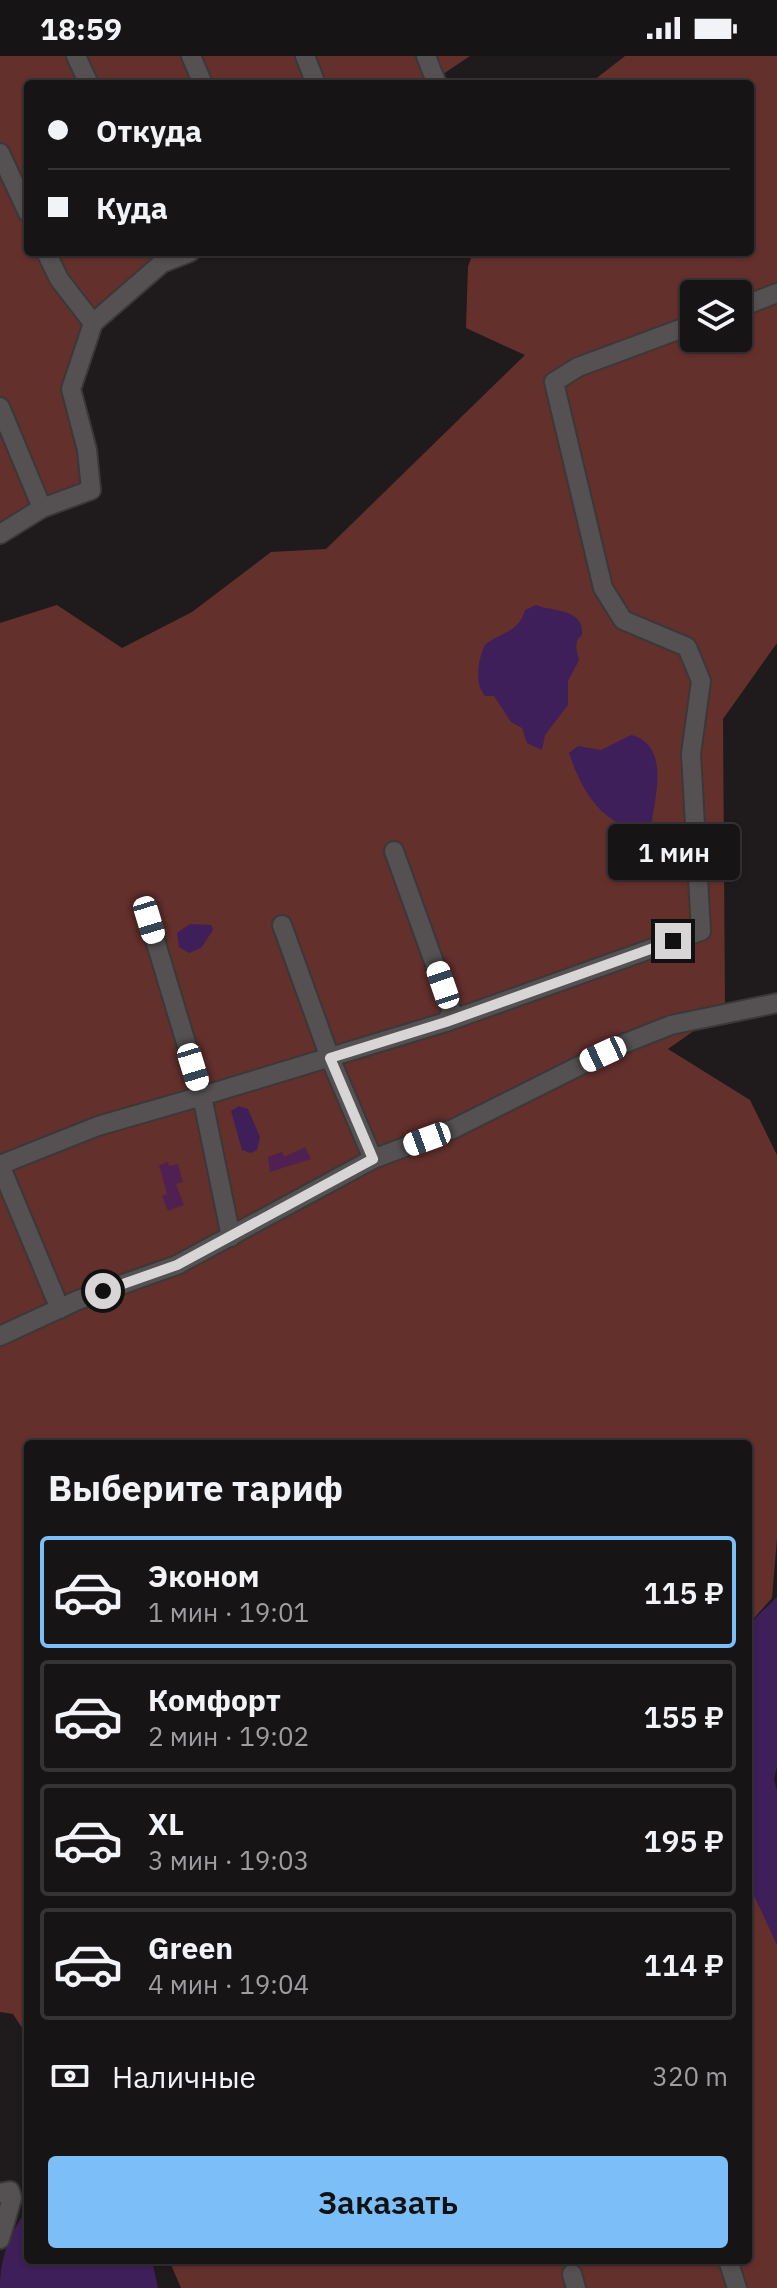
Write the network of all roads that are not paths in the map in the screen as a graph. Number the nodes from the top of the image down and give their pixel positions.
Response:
1 (76, 56) edge
2 (191, 56) edge
3 (305, 56) edge
4 (426, 56) edge
5 (87, 80) edge
6 (201, 80) edge
7 (314, 80) edge
8 (435, 80) edge
9 (0, 153) edge
10 (24, 204) edge
11 (48, 256) edge
12 (160, 258) edge
13 (777, 293) edge
14 (752, 303) edge
15 (93, 323) junction
16 (680, 329) edge
17 (0, 407) edge
18 (42, 508) junction
19 (0, 534) edge
20 (394, 851) dead end
21 (149, 920) dead end
22 (282, 925) dead end
23 (777, 1003) edge
24 (446, 1022) junction
25 (330, 1058) junction
26 (202, 1096) junction
27 (373, 1159) junction
28 (0, 1165) edge
29 (231, 1237) junction
30 (60, 1309) junction
31 (0, 1336) edge
32 (0, 2193) edge
33 (0, 2239) edge
34 (729, 2264) edge
35 (737, 2288) edge

1 - 5 lane
2 - 6 lane
3 - 7 lane
4 - 8 lane
9 - 10 lane
11 - 15 lane
12 - 15 lane
13 - 14 lane
15 - 18 lane
16 - 24 lane
17 - 18 lane
18 - 19 lane
20 - 24 lane
21 - 26 lane
22 - 25 lane
23 - 27 lane
24 - 25 lane
25 - 26 lane
25 - 27 lane
26 - 28 lane
26 - 29 lane
27 - 29 lane
28 - 30 lane
29 - 30 lane
30 - 31 lane
32 - 33 lane
34 - 35 lane

